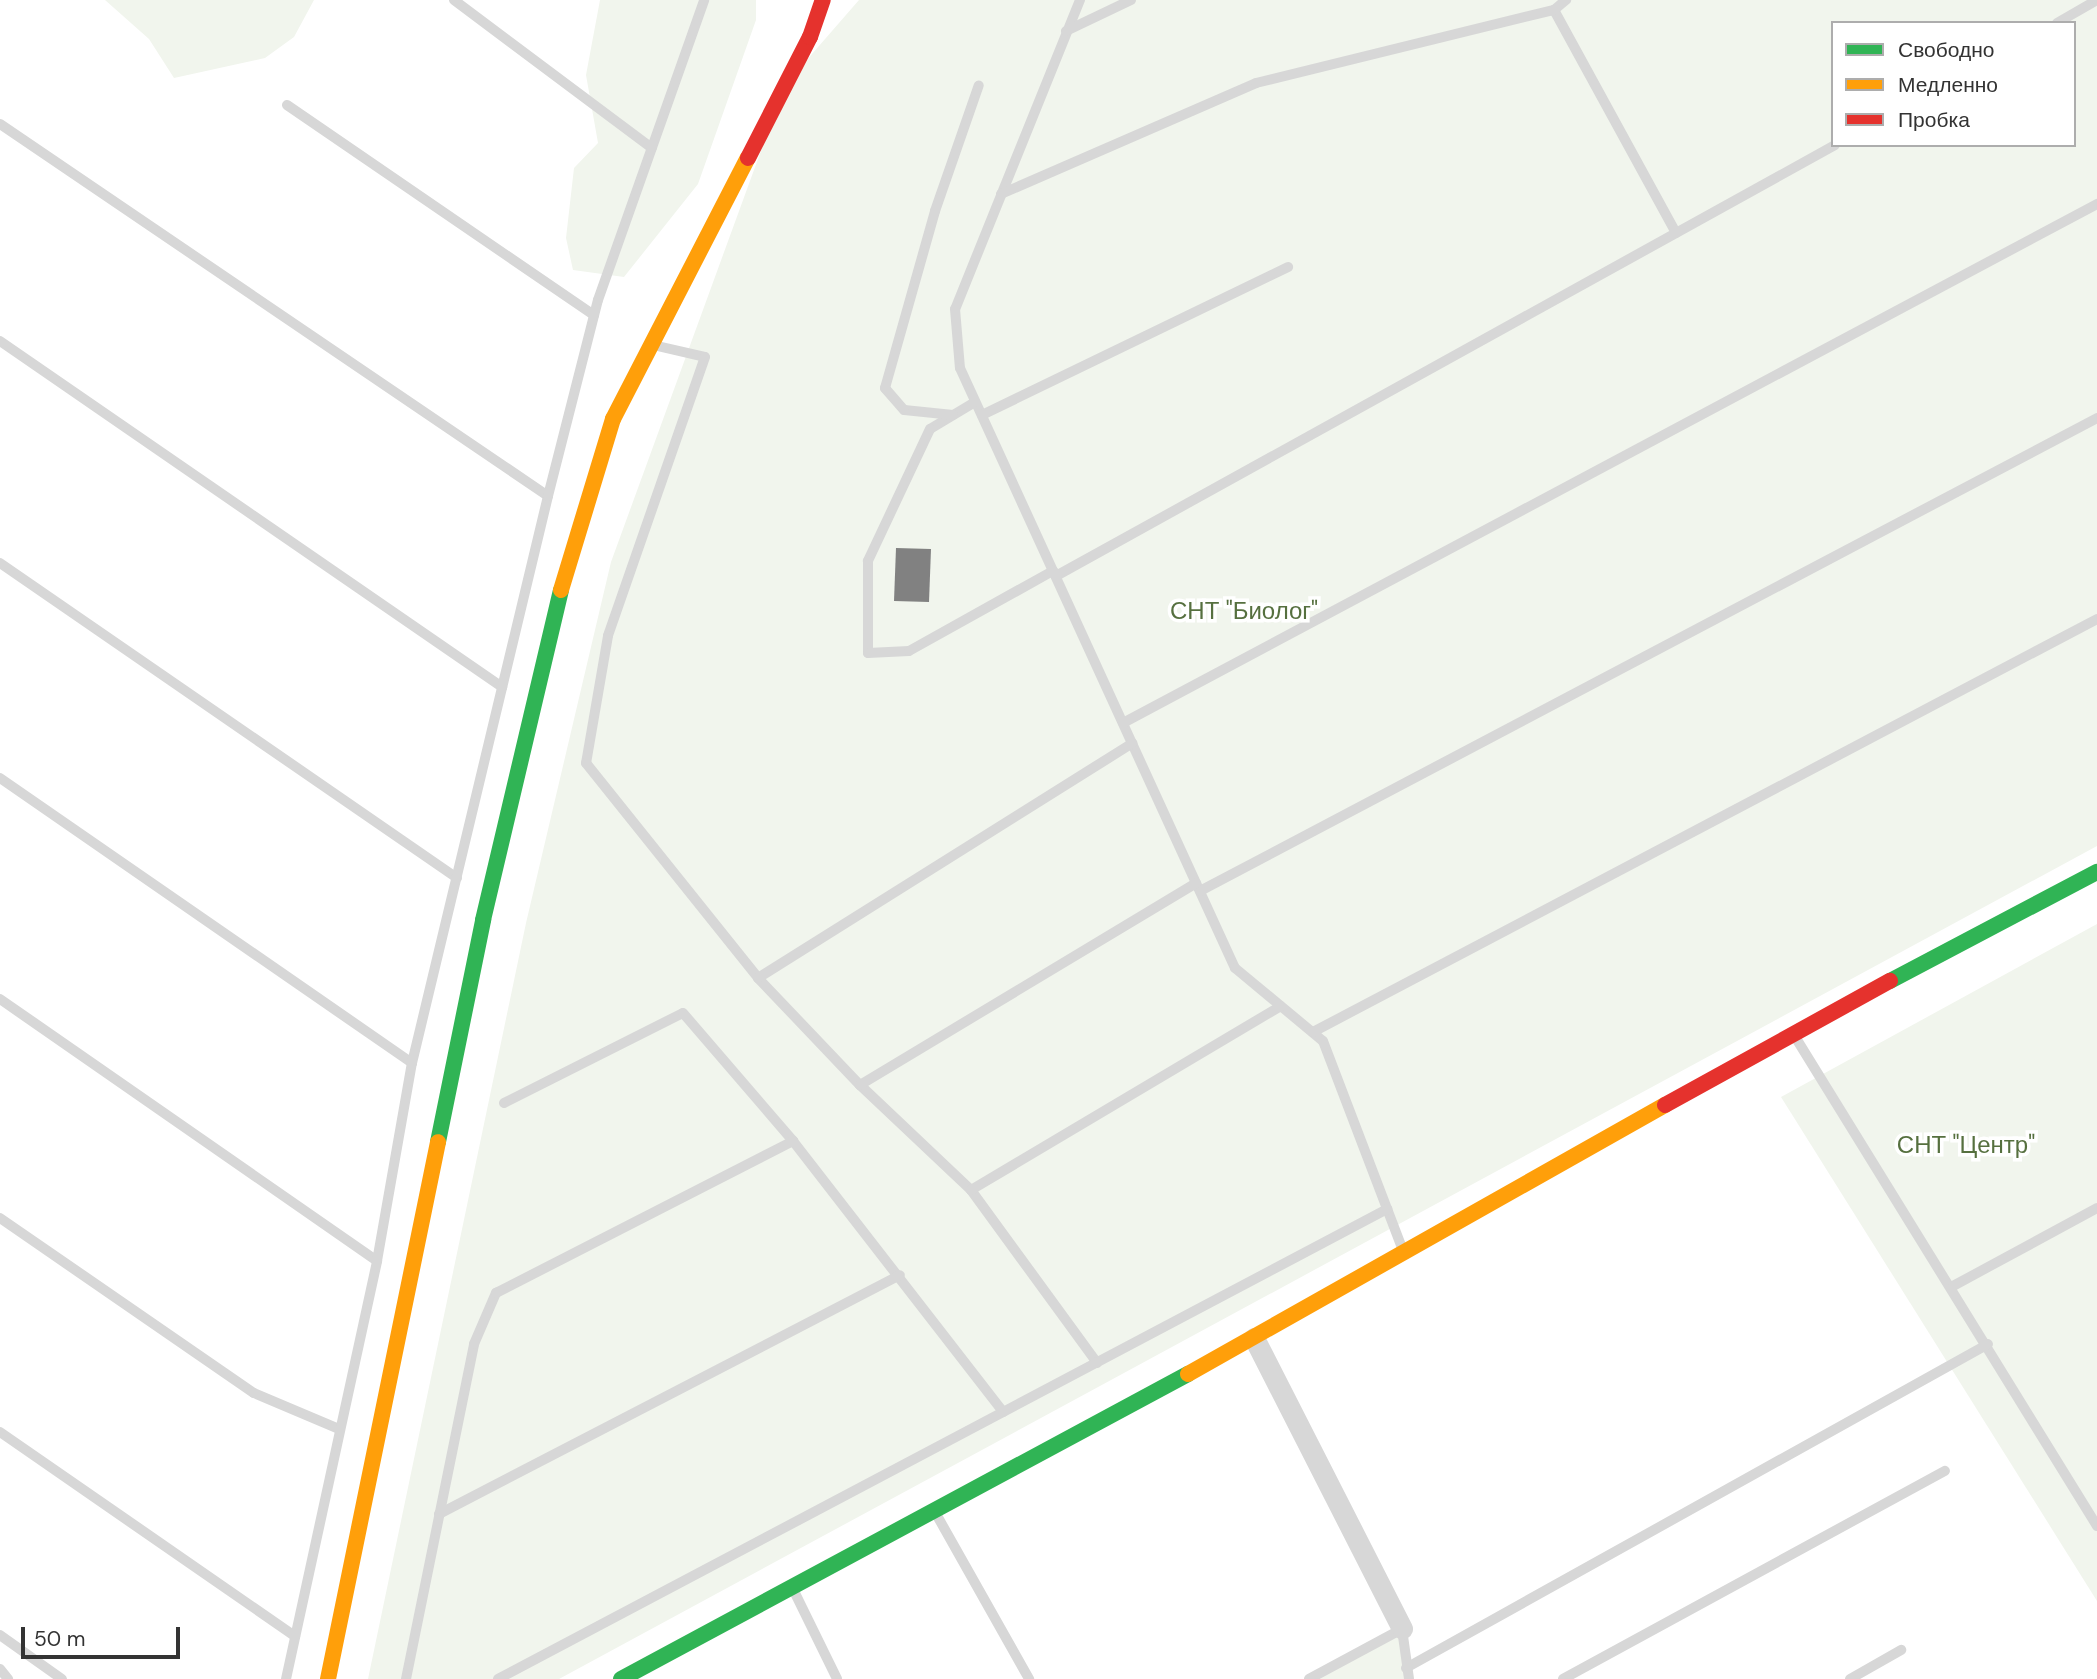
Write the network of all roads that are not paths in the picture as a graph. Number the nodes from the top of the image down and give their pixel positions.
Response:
1 (454, 0) edge
2 (704, 0) edge
3 (823, 0) edge
4 (1080, 0) edge
5 (1131, 0) edge
6 (1566, 0) edge
7 (2097, 0) edge
8 (1554, 10) junction
9 (2060, 21) edge
10 (1066, 31) junction
11 (979, 85) dead end
12 (287, 105) dead end
13 (0, 124) edge
14 (1831, 147) edge
15 (652, 148) junction
16 (1001, 194) junction
17 (2097, 204) edge
18 (1676, 233) junction
19 (1289, 267) dead end
20 (594, 315) junction
21 (0, 341) edge
22 (649, 344) junction
23 (975, 401) junction
24 (953, 415) junction
25 (982, 415) junction
26 (2097, 418) edge
27 (548, 496) junction
28 (0, 563) edge
29 (1055, 573) junction
30 (2097, 619) edge
31 (502, 687) junction
32 (1123, 723) junction
33 (1132, 744) junction
34 (0, 778) edge
35 (2097, 872) edge
36 (457, 878) junction
37 (1198, 887) junction
38 (758, 978) junction
39 (0, 999) edge
40 (1281, 1006) junction
41 (1313, 1032) junction
42 (1792, 1033) junction
43 (412, 1063) junction
44 (860, 1085) junction
45 (504, 1103) dead end
46 (793, 1141) junction
47 (971, 1190) junction
48 (2097, 1208) edge
49 (1387, 1209) junction
50 (0, 1218) edge
51 (1404, 1254) junction
52 (377, 1261) junction
53 (900, 1275) junction
54 (1953, 1286) junction
55 (1254, 1338) junction
56 (1988, 1344) junction
57 (1097, 1363) junction
58 (1003, 1412) junction
59 (337, 1428) junction
60 (0, 1432) edge
61 (1945, 1471) dead end
62 (933, 1509) junction
63 (439, 1514) junction
64 (2097, 1526) edge
65 (792, 1586) junction
66 (1402, 1629) junction
67 (0, 1635) edge
68 (295, 1636) junction
69 (1901, 1650) dead end
70 (1407, 1674) edge
71 (62, 1679) edge
72 (286, 1679) edge
73 (328, 1679) edge
74 (406, 1679) edge
75 (498, 1679) edge
76 (621, 1679) edge
77 (837, 1679) edge
78 (1029, 1679) edge
79 (1309, 1679) edge
80 (1563, 1679) edge
81 (1850, 1679) edge

1 - 15 lane
2 - 15 lane
3 - 22 street
4 - 10 lane
5 - 10 lane
6 - 8 lane
7 - 9 lane
8 - 16 lane
8 - 18 lane
10 - 16 lane
11 - 24 lane
12 - 20 lane
13 - 27 lane
14 - 18 lane
15 - 20 lane
16 - 23 lane
17 - 32 lane
18 - 29 lane
19 - 25 lane
20 - 27 lane
21 - 31 lane
22 - 38 lane
22 - 73 street
23 - 24 lane
23 - 25 lane
24 - 29 lane
25 - 29 lane
26 - 37 lane
27 - 31 lane
28 - 36 lane
29 - 32 lane
30 - 41 lane
31 - 36 lane
32 - 33 lane
33 - 37 lane
33 - 38 lane
34 - 43 lane
35 - 42 street
36 - 43 lane
37 - 40 lane
37 - 44 lane
38 - 44 lane
39 - 52 lane
40 - 41 lane
40 - 47 lane
41 - 49 lane
42 - 51 street
42 - 54 lane
43 - 52 lane
44 - 47 lane
45 - 46 lane
46 - 53 lane
46 - 63 lane
47 - 57 lane
48 - 54 lane
49 - 51 lane
49 - 57 lane
50 - 59 lane
51 - 55 street
52 - 59 lane
53 - 58 lane
53 - 63 lane
54 - 56 lane
55 - 62 street
55 - 66 street
56 - 64 lane
56 - 70 lane
57 - 58 lane
58 - 75 lane
59 - 68 lane
60 - 68 lane
61 - 80 lane
62 - 65 street
62 - 78 lane
63 - 74 lane
65 - 76 street
65 - 77 lane
66 - 70 lane
66 - 79 lane
67 - 71 lane
68 - 72 lane
69 - 81 lane

